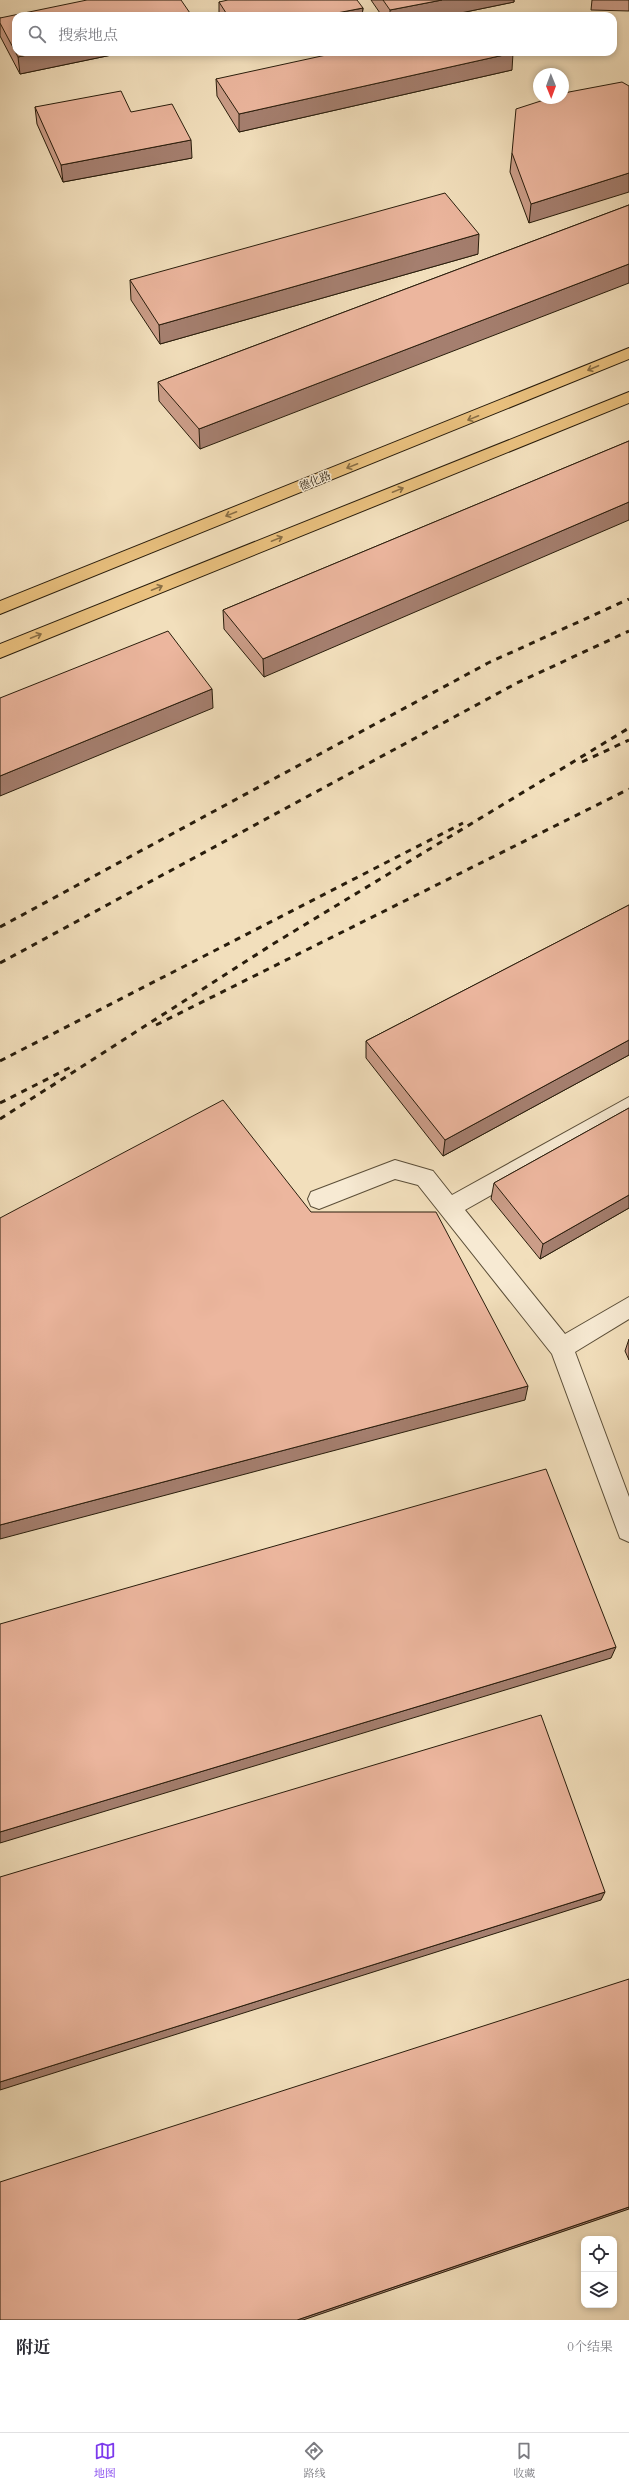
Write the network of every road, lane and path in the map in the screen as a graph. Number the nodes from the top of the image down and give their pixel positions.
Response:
1 (629, 353) edge
2 (629, 397) edge
3 (0, 608) edge
4 (0, 651) edge
5 (629, 1106) edge
6 (319, 1200) dead end
7 (449, 1208) junction
8 (629, 1307) edge
9 (562, 1348) junction
10 (629, 1530) edge

1 -> 3 main road, 德化路
4 -> 2 main road
5 - 7 street
6 - 7 street
7 - 9 street
8 - 9 street
9 - 10 street

